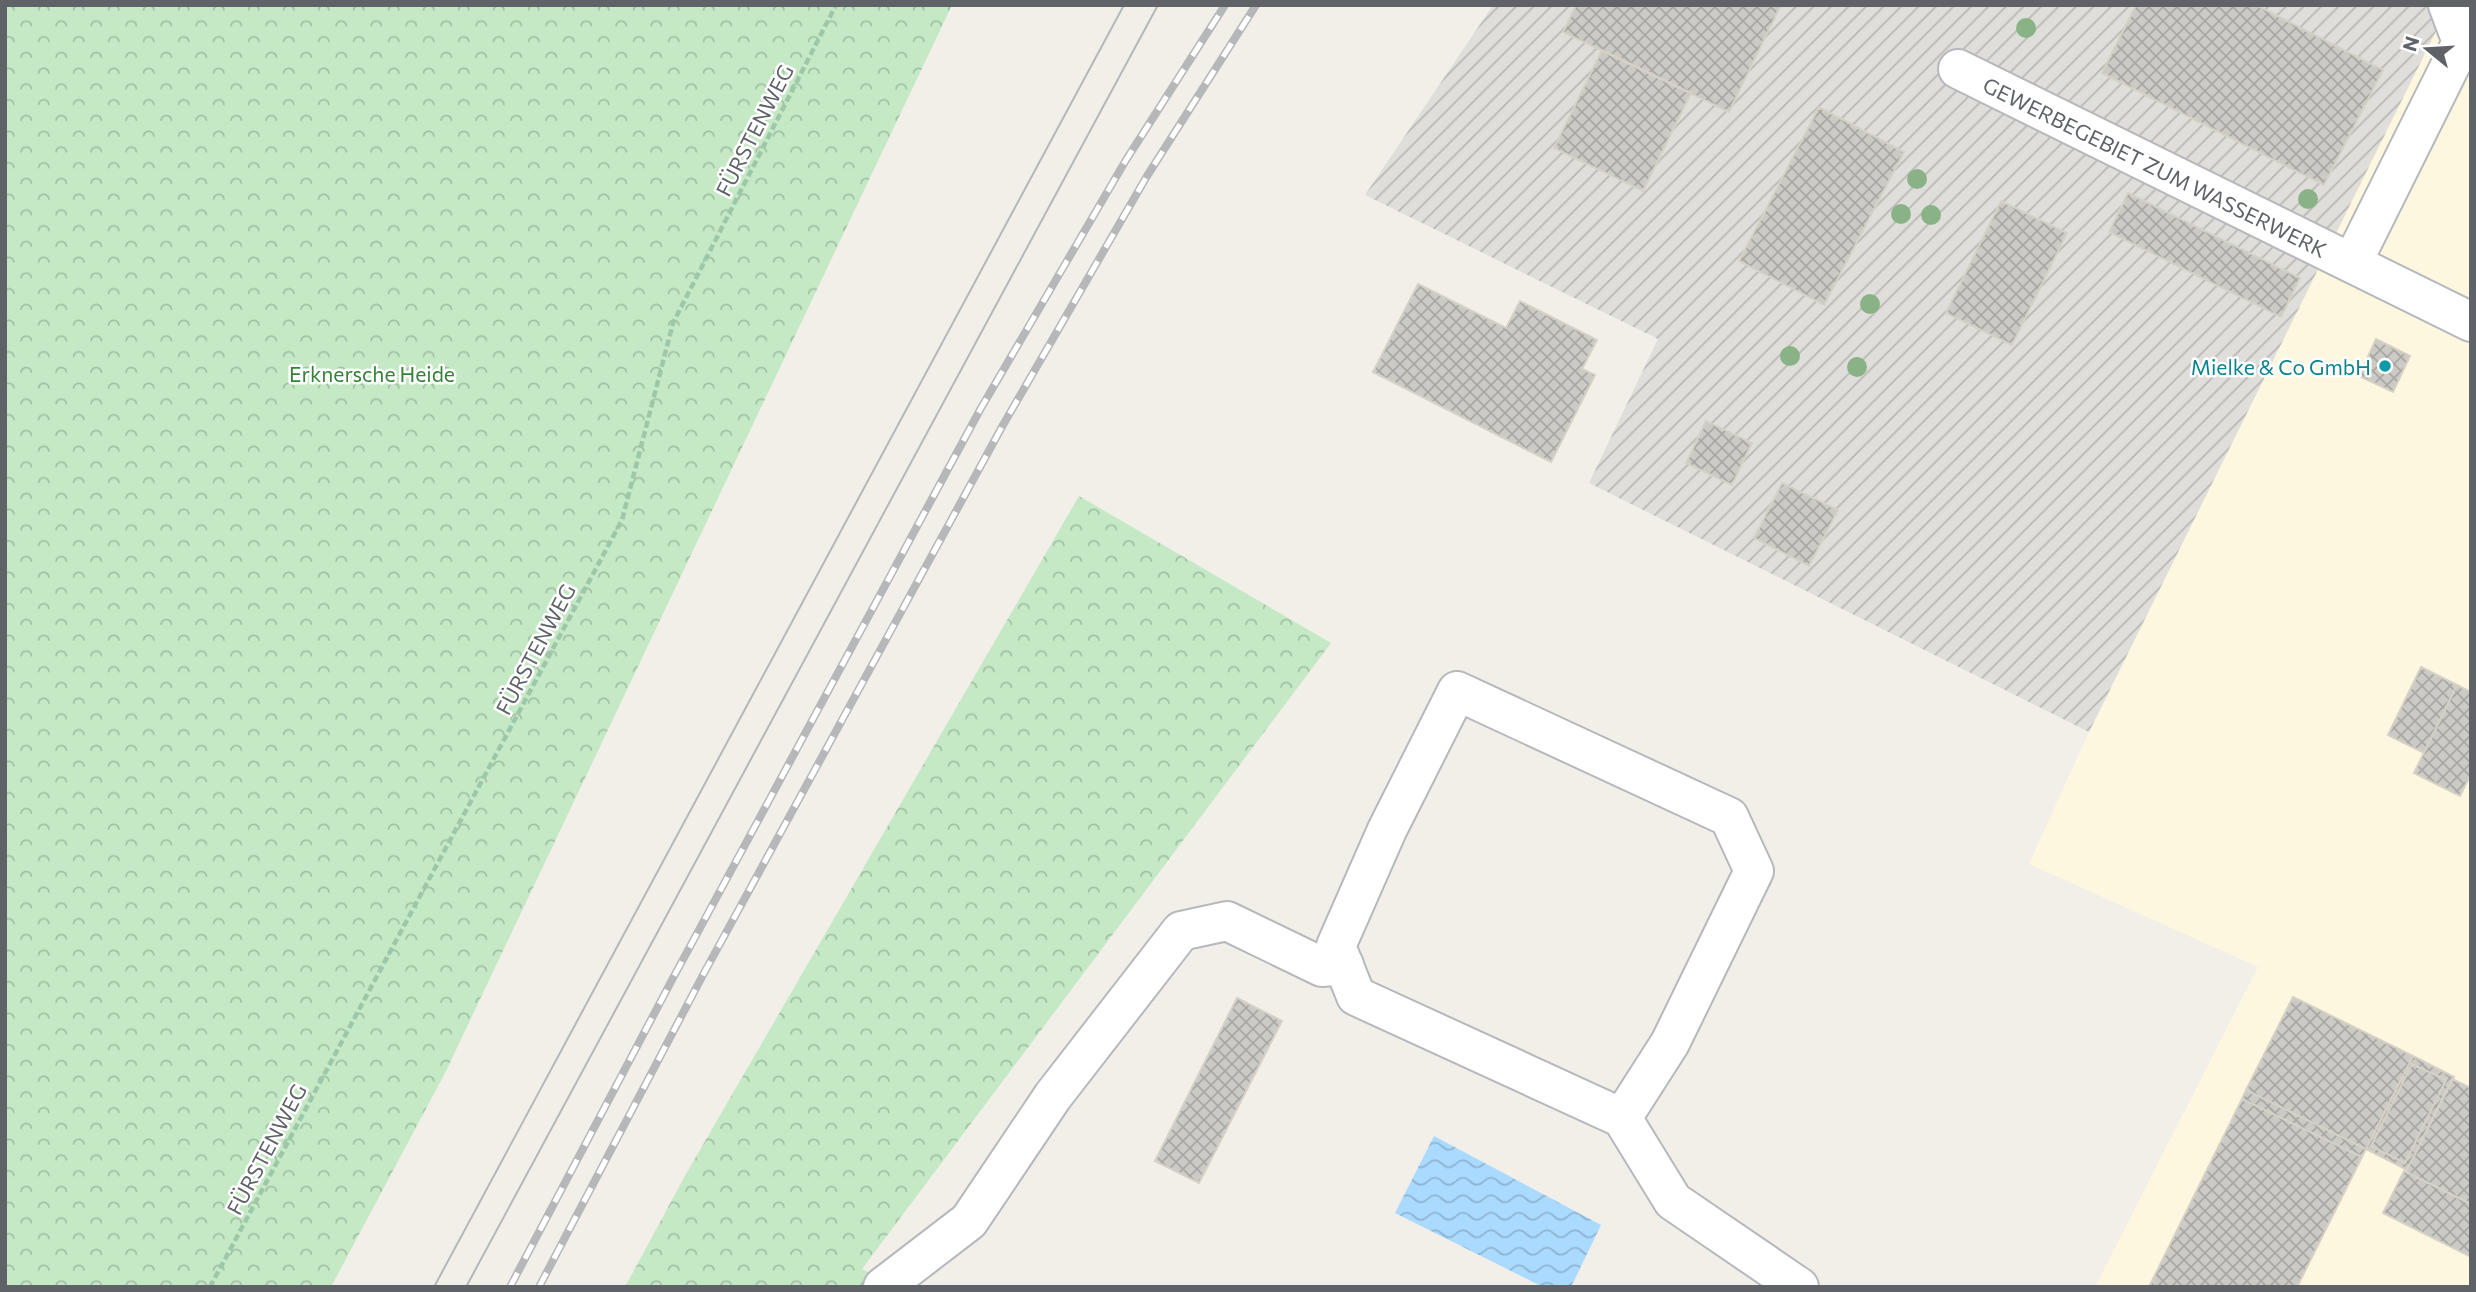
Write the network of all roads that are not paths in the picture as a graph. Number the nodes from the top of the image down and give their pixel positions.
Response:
1 (2448, 5) edge
2 (1958, 69) dead end
3 (2352, 263) junction
4 (2471, 322) edge
5 (1344, 965) junction
6 (1622, 1118) junction
7 (883, 1287) edge
8 (1800, 1287) edge

1 - 3 street, GEWERBEGEBIET ZUM WASSERWERK
2 - 3 street, GEWERBEGEBIET ZUM WASSERWERK
3 - 4 street, GEWERBEGEBIET ZUM WASSERWERK
5 - 6 street
5 - 6 street
5 - 7 street
6 - 8 street

